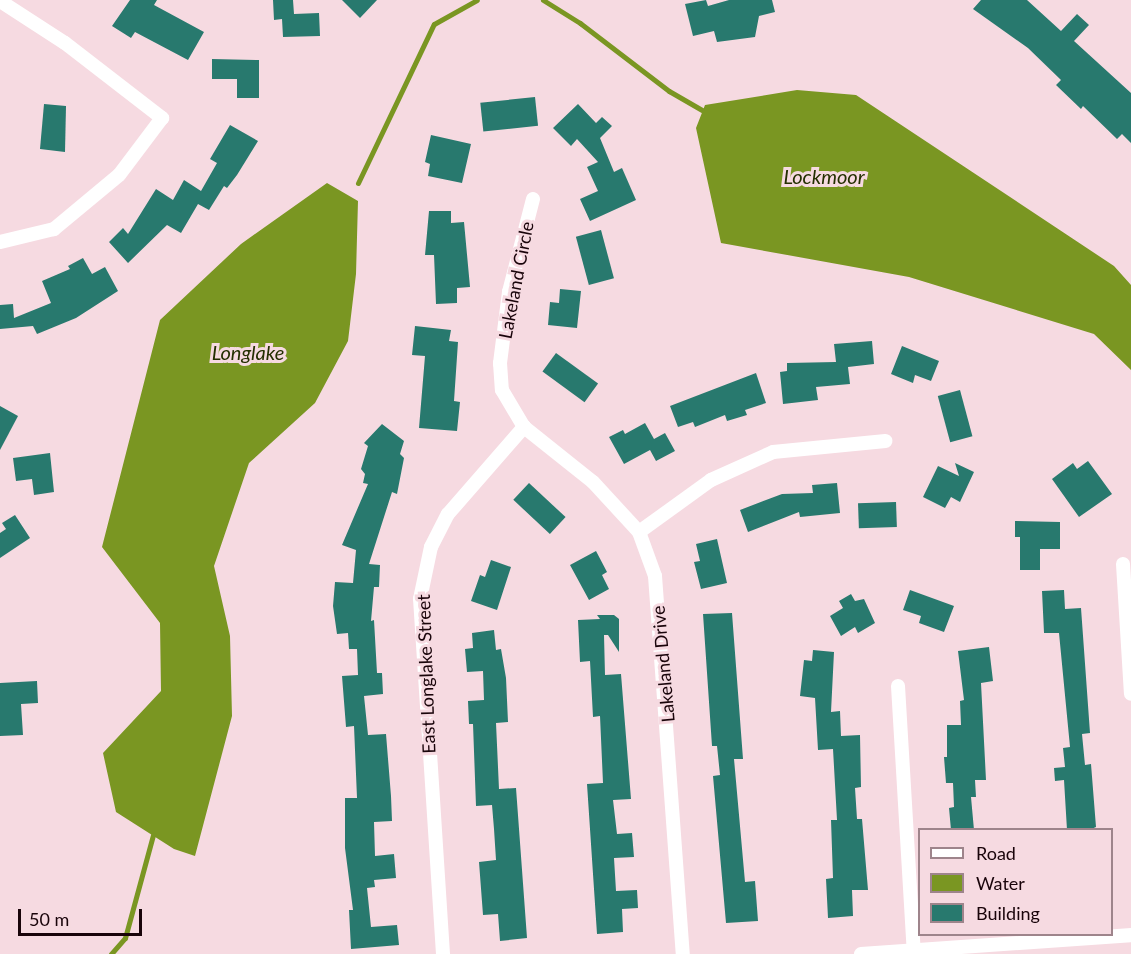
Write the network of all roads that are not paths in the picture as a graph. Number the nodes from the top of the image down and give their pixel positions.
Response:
1 (0, 1) edge
2 (533, 199) dead end
3 (0, 242) edge
4 (524, 427) junction
5 (885, 441) dead end
6 (639, 532) junction
7 (1124, 564) dead end
8 (898, 686) dead end
9 (1131, 694) edge
10 (1131, 935) edge
11 (914, 952) edge
12 (442, 954) edge
13 (683, 954) edge
14 (861, 954) edge

1 - 3 street
2 - 4 street, Lakeland Circle
4 - 6 street, Lakeland Drive
4 - 12 street, East Longlake Street
5 - 6 street
6 - 13 street, Lakeland Drive
7 - 9 street
8 - 11 street
10 - 11 street
11 - 14 street

